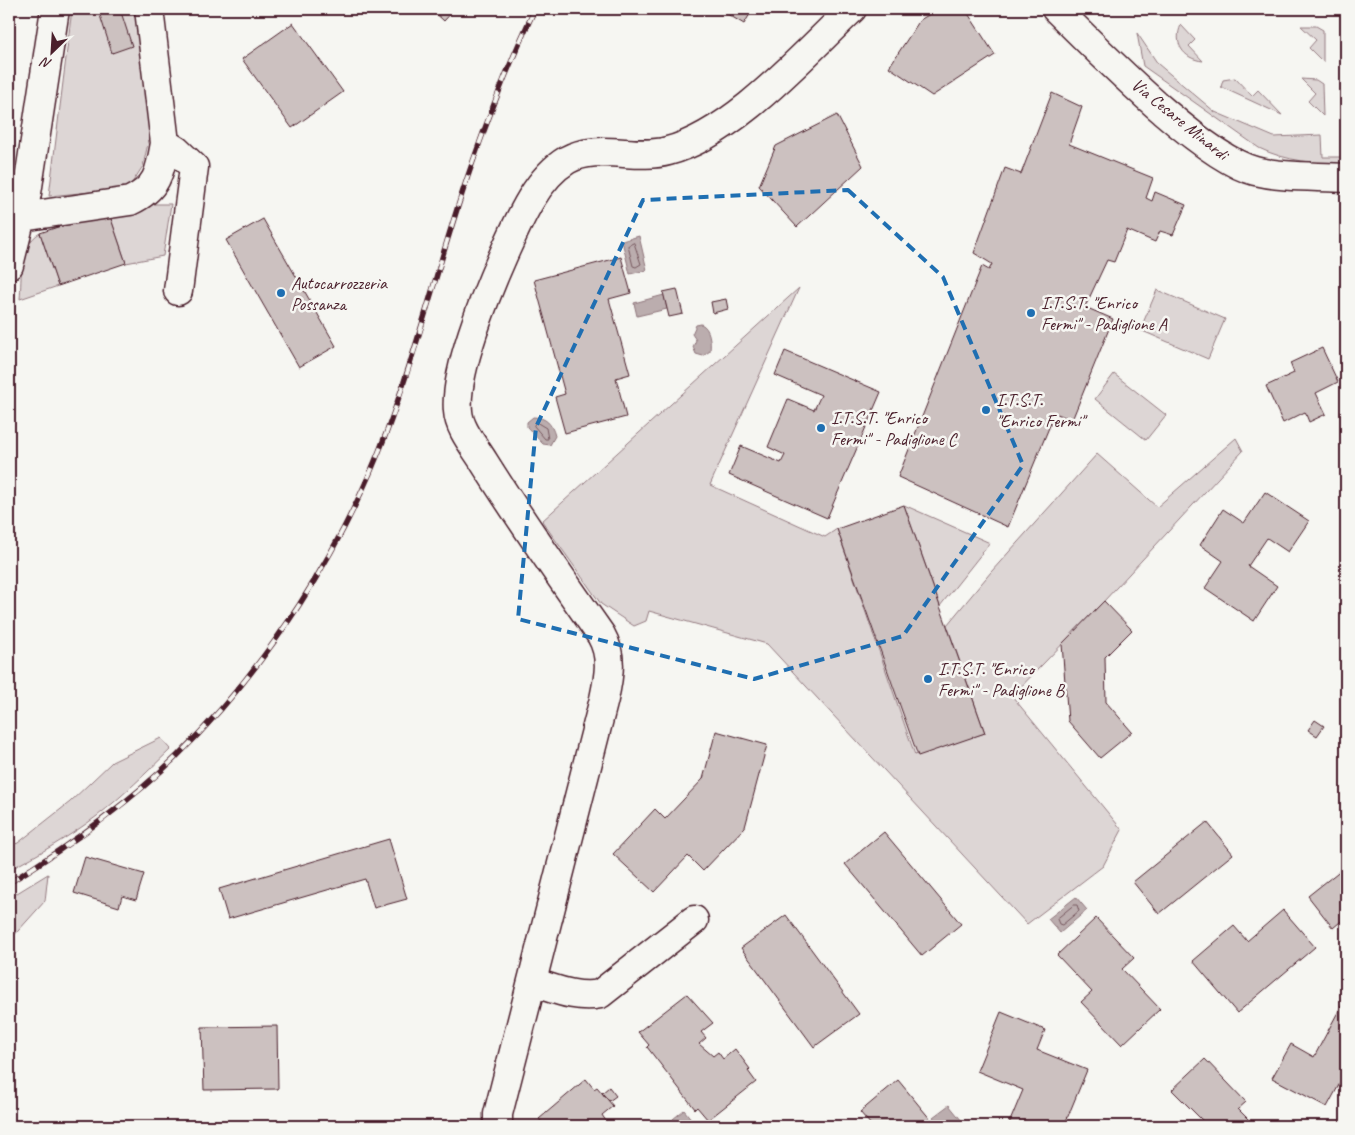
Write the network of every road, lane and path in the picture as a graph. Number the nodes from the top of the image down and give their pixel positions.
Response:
1 (55, 9) edge
2 (149, 9) edge
3 (852, 9) edge
4 (1061, 13) edge
5 (164, 143) junction
6 (1346, 178) edge
7 (22, 217) junction
8 (11, 254) edge
9 (178, 290) dead end
10 (694, 920) dead end
11 (532, 982) junction
12 (498, 1126) edge

1 - 7 street
2 - 5 street
3 - 11 street
4 - 6 street, Via Cesare Minardi
5 - 7 street
5 - 9 street
7 - 8 street
10 - 11 street
11 - 12 street

